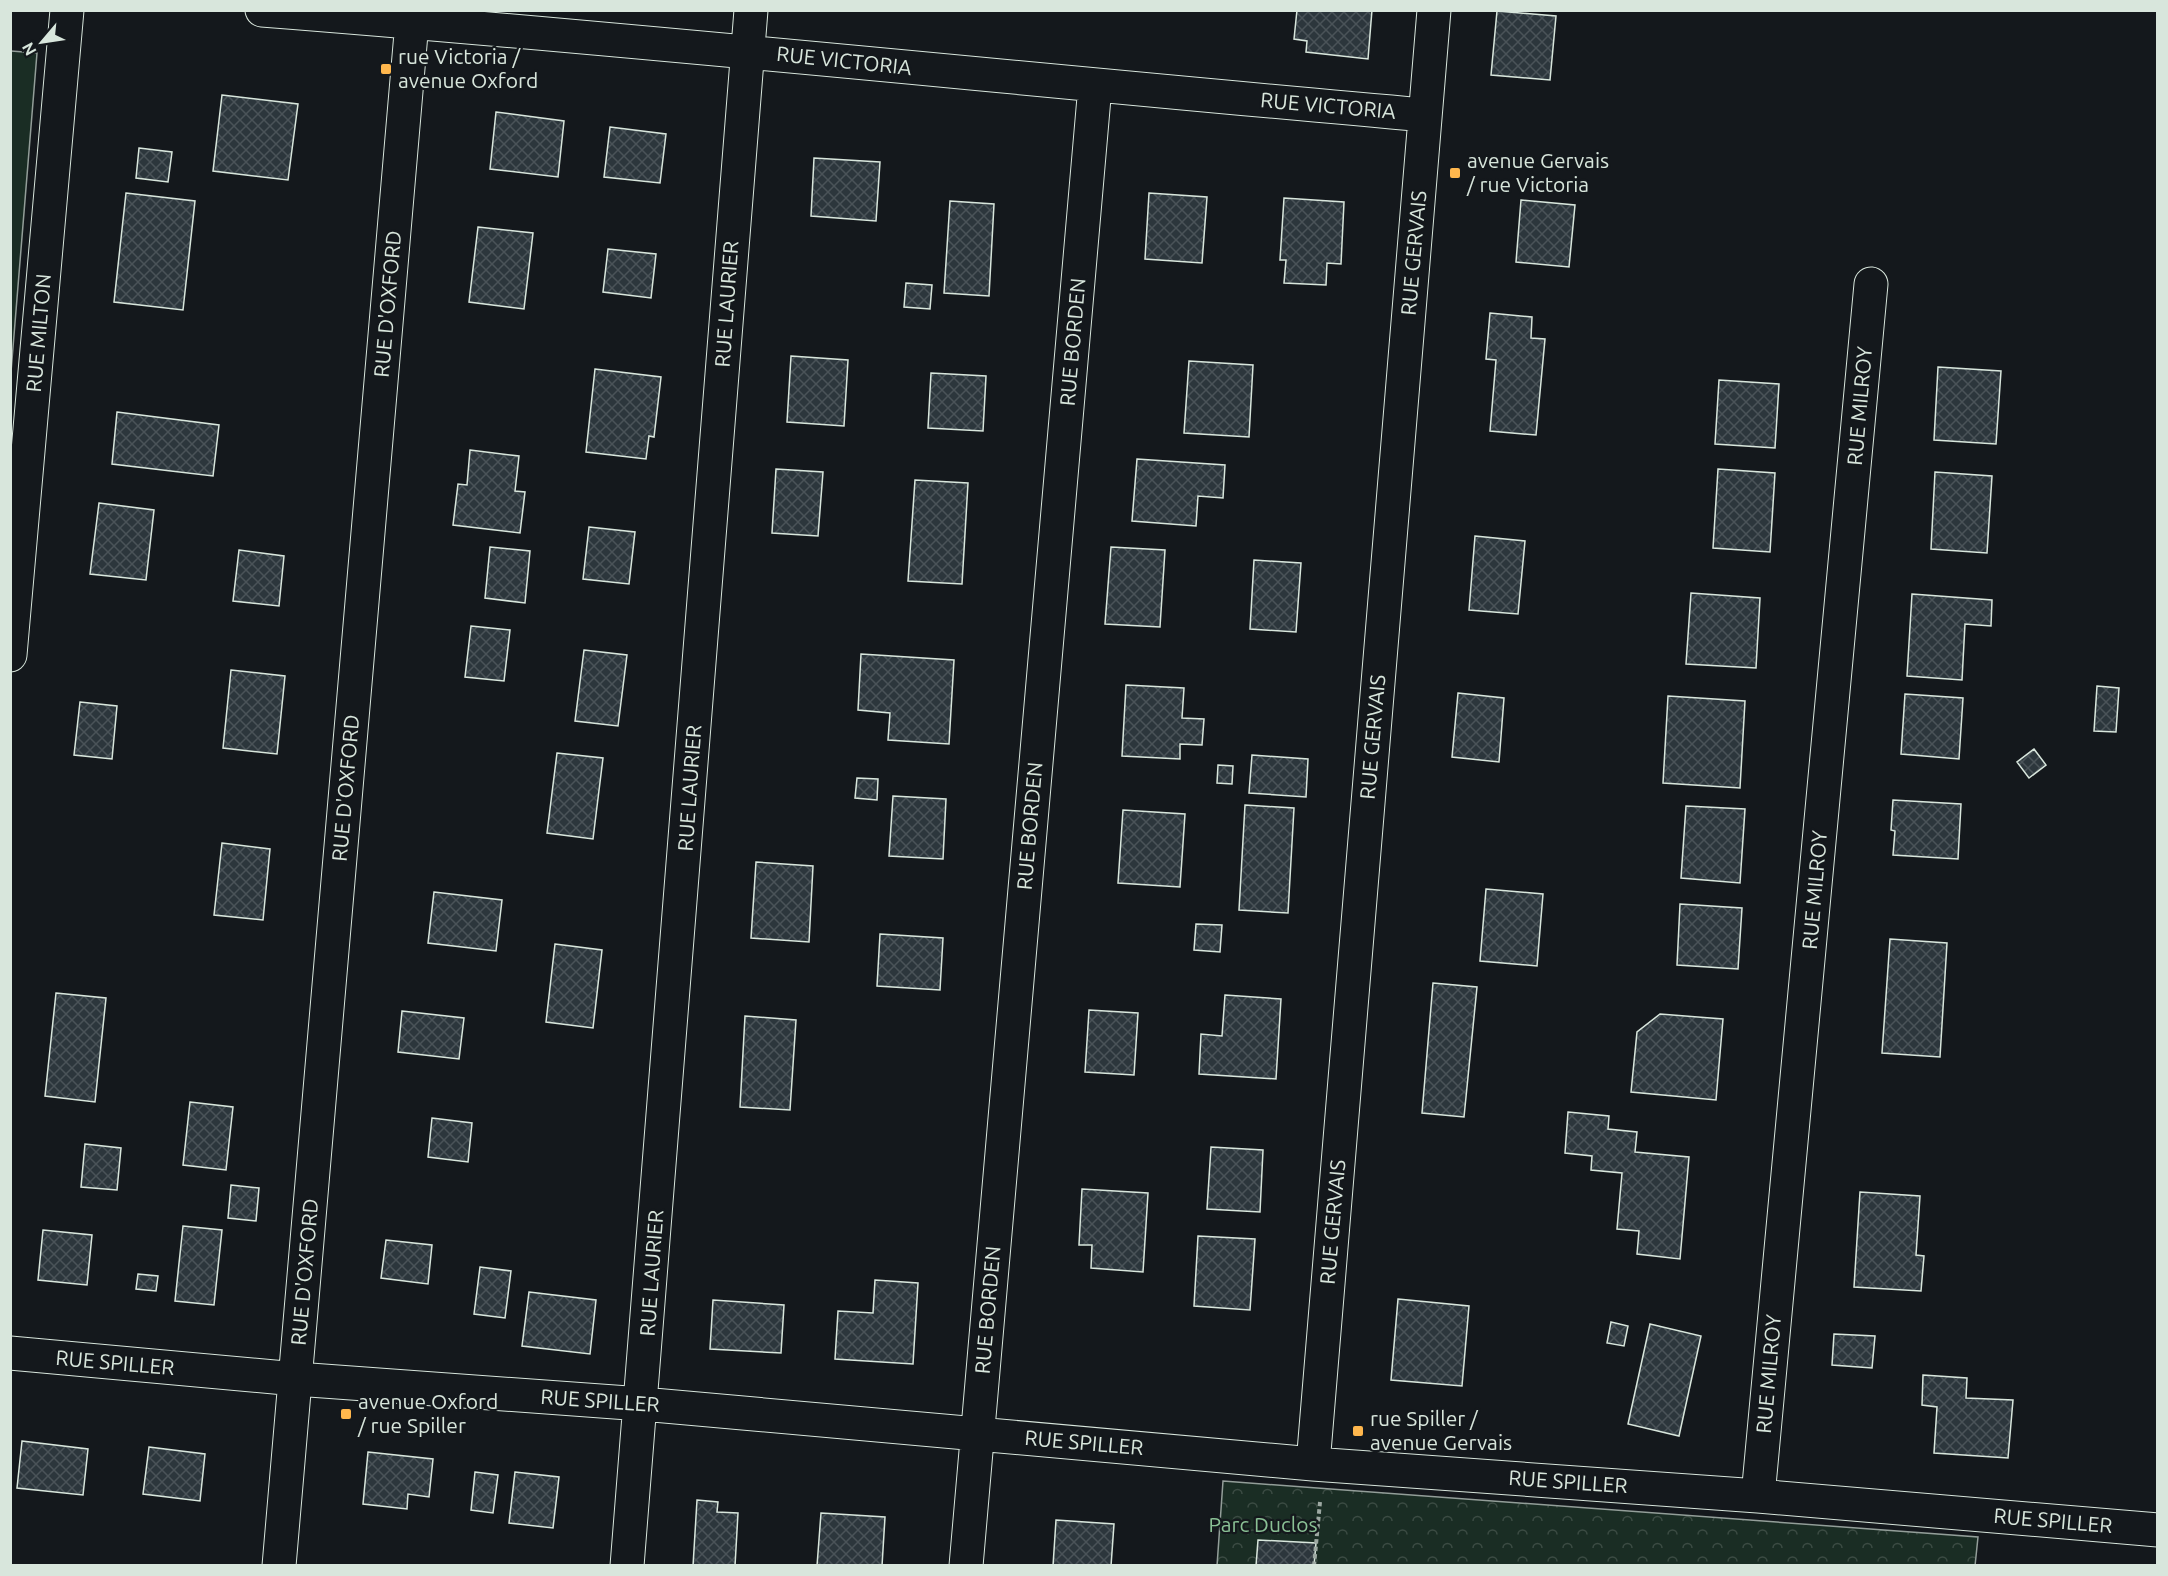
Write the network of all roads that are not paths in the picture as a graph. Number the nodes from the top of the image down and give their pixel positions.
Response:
1 (67, 10) edge
2 (262, 10) edge
3 (751, 10) edge
4 (1434, 10) edge
5 (412, 16) edge
6 (747, 51) junction
7 (1095, 86) junction
8 (1425, 114) junction
9 (1872, 284) dead end
10 (10, 655) edge
11 (10, 1353) edge
12 (296, 1379) junction
13 (642, 1404) junction
14 (977, 1434) junction
15 (1318, 1465) junction
16 (1758, 1496) junction
17 (2157, 1530) edge
18 (279, 1566) edge
19 (627, 1566) edge
20 (966, 1566) edge

1 - 10 street, RUE MILTON
2 - 5 street, RUE VICTORIA
3 - 6 street, RUE LAURIER
4 - 8 street, RUE GERVAIS
5 - 6 street, RUE VICTORIA
5 - 12 street, RUE D'OXFORD
6 - 7 street, RUE VICTORIA
6 - 13 street, RUE LAURIER
7 - 8 street, RUE VICTORIA
7 - 14 street, RUE BORDEN
8 - 15 street, RUE GERVAIS
9 - 16 street, RUE MILROY
11 - 12 street, RUE SPILLER
12 - 13 street, RUE SPILLER
12 - 18 street, RUE D'OXFORD
13 - 14 street, RUE SPILLER
13 - 19 street, RUE LAURIER
14 - 15 street, RUE SPILLER
14 - 20 street, RUE BORDEN
15 - 16 street, RUE SPILLER
16 - 17 street, RUE SPILLER

